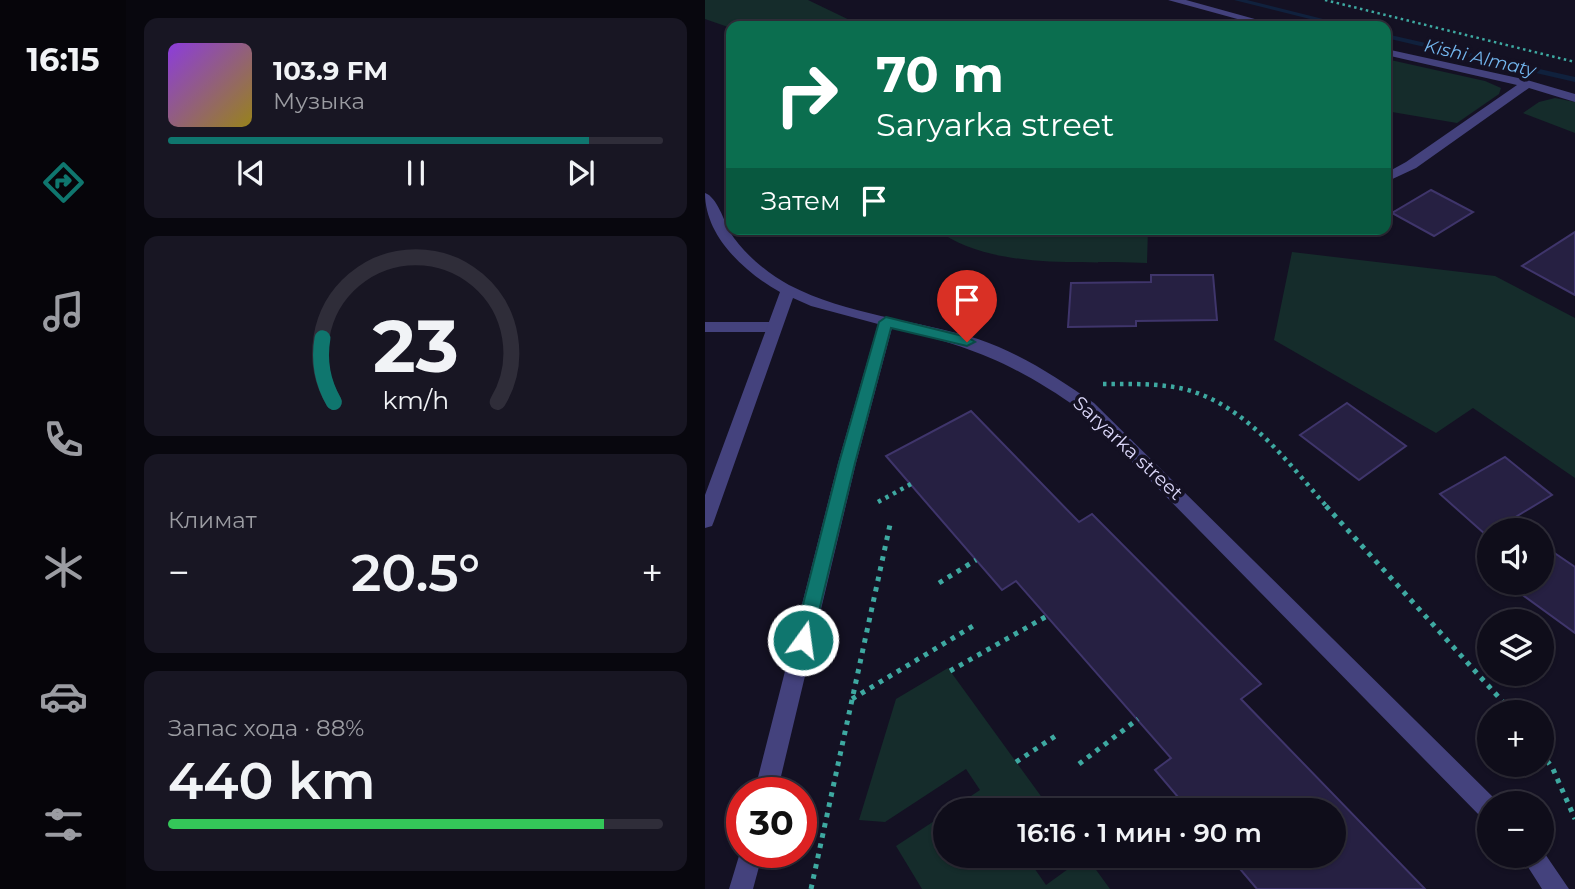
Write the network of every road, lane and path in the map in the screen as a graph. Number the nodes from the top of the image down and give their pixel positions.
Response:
1 (1173, 0) edge
2 (1325, 0) edge
3 (1255, 21) edge
4 (1391, 53) edge
5 (1575, 62) edge
6 (1527, 84) junction
7 (1575, 98) edge
8 (1391, 175) edge
9 (705, 197) edge
10 (787, 292) junction
11 (886, 322) junction
12 (705, 327) edge
13 (773, 327) junction
14 (1056, 384) junction
15 (911, 484) dead end
16 (878, 502) dead end
17 (891, 520) dead end
18 (705, 521) edge
19 (976, 560) dead end
20 (939, 583) dead end
21 (1046, 616) dead end
22 (973, 626) dead end
23 (950, 671) dead end
24 (852, 699) junction
25 (1501, 700) edge
26 (1138, 719) dead end
27 (1057, 734) dead end
28 (1016, 762) dead end
29 (1079, 764) dead end
30 (1554, 771) edge
31 (769, 777) edge
32 (1477, 797) edge
33 (1575, 819) edge
34 (747, 868) edge
35 (1542, 868) edge
36 (741, 889) edge
37 (811, 889) edge
38 (1557, 889) edge

1 - 3 street
2 - 5 path
4 - 6 street
6 - 7 street
6 - 8 street
9 - 10 street, Saryarka street
10 - 11 street, Saryarka street
10 - 13 street
11 - 14 street, Saryarka street
11 - 31 street
12 - 13 street
13 - 18 street
14 - 25 path
14 - 32 street, Saryarka street
15 - 16 path
17 - 24 path
19 - 20 path
21 - 23 path
22 - 24 path
24 - 37 path
26 - 29 path
27 - 28 path
30 - 33 path
34 - 36 street
35 - 38 street

